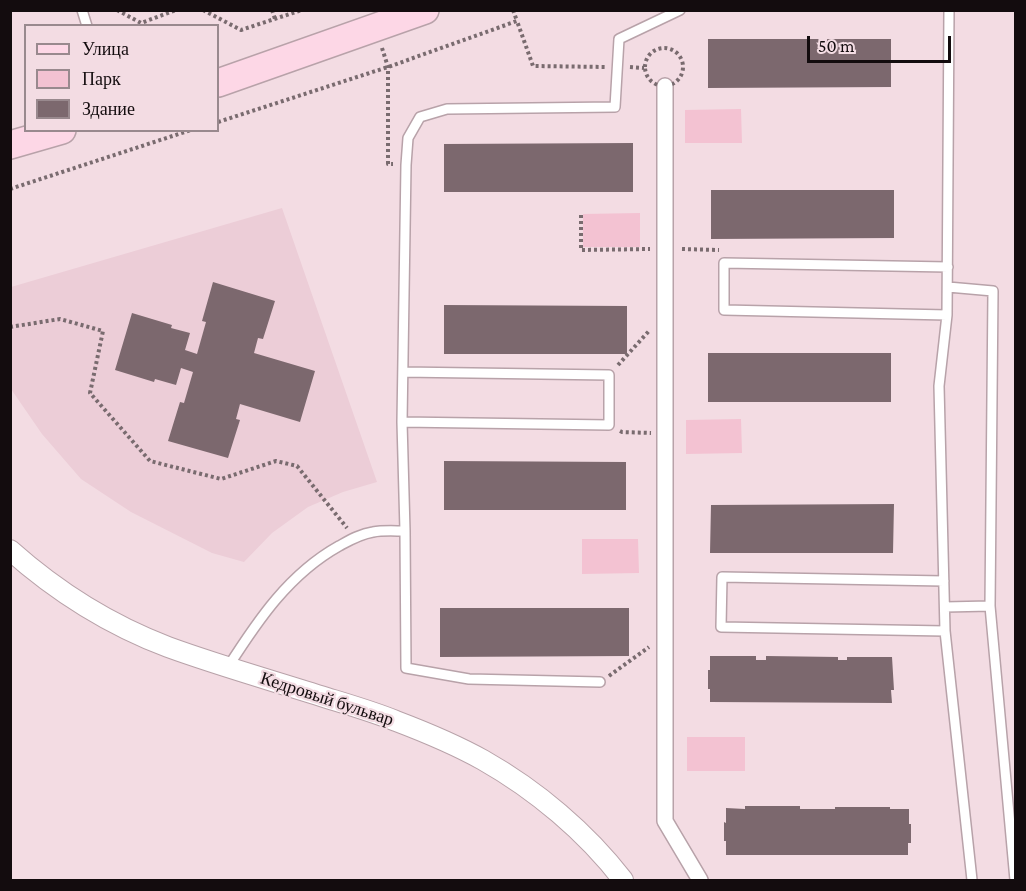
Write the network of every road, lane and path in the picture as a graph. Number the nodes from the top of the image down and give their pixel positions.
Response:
1 (117, 10) edge
2 (176, 10) edge
3 (203, 10) edge
4 (272, 10) edge
5 (302, 10) edge
6 (425, 10) edge
7 (513, 10) edge
8 (680, 10) edge
9 (950, 10) edge
10 (275, 19) junction
11 (517, 21) junction
12 (376, 28) junction
13 (388, 67) junction
14 (617, 67) junction
15 (644, 68) junction
16 (219, 82) edge
17 (665, 86) junction
18 (219, 122) edge
19 (55, 132) edge
20 (185, 132) edge
21 (10, 145) edge
22 (406, 165) junction
23 (10, 189) edge
24 (581, 215) dead end
25 (665, 249) junction
26 (724, 262) junction
27 (948, 267) junction
28 (948, 287) junction
29 (665, 315) junction
30 (947, 315) junction
31 (10, 327) edge
32 (403, 372) junction
33 (609, 375) junction
34 (402, 422) junction
35 (609, 425) junction
36 (665, 433) junction
37 (405, 531) junction
38 (355, 538) junction
39 (10, 550) edge
40 (944, 580) junction
41 (990, 606) junction
42 (945, 607) junction
43 (945, 631) junction
44 (664, 636) junction
45 (228, 667) junction
46 (600, 682) joint
47 (623, 880) edge
48 (700, 880) edge
49 (972, 880) edge
50 (1015, 880) edge

1 - 2 path
3 - 10 path
4 - 10 path
5 - 10 path
6 - 12 main road
7 - 11 path
8 - 14 lane
9 - 27 lane
11 - 13 path
11 - 14 path
12 - 13 path
12 - 16 main road
13 - 18 path
13 - 22 path
14 - 15 path
14 - 22 lane
15 - 17 path
15 - 17 path
17 - 25 street
19 - 21 main road
20 - 23 path
22 - 32 lane
24 - 25 path
25 - 26 path
25 - 29 street
26 - 27 lane
26 - 30 lane
27 - 28 lane
28 - 30 lane
28 - 41 lane
29 - 33 path
29 - 36 street
30 - 40 lane
31 - 38 path
32 - 33 lane
32 - 34 lane
33 - 35 lane
34 - 35 lane
34 - 37 lane
35 - 36 path
36 - 44 street
37 - 38 lane
37 - 46 lane
38 - 45 lane
39 - 45 street, Кедровый бульвар
40 - 42 lane
40 - 43 lane
41 - 42 lane
41 - 50 lane
42 - 43 lane
43 - 49 lane
44 - 46 path
44 - 48 street
45 - 47 street, Кедровый бульвар

